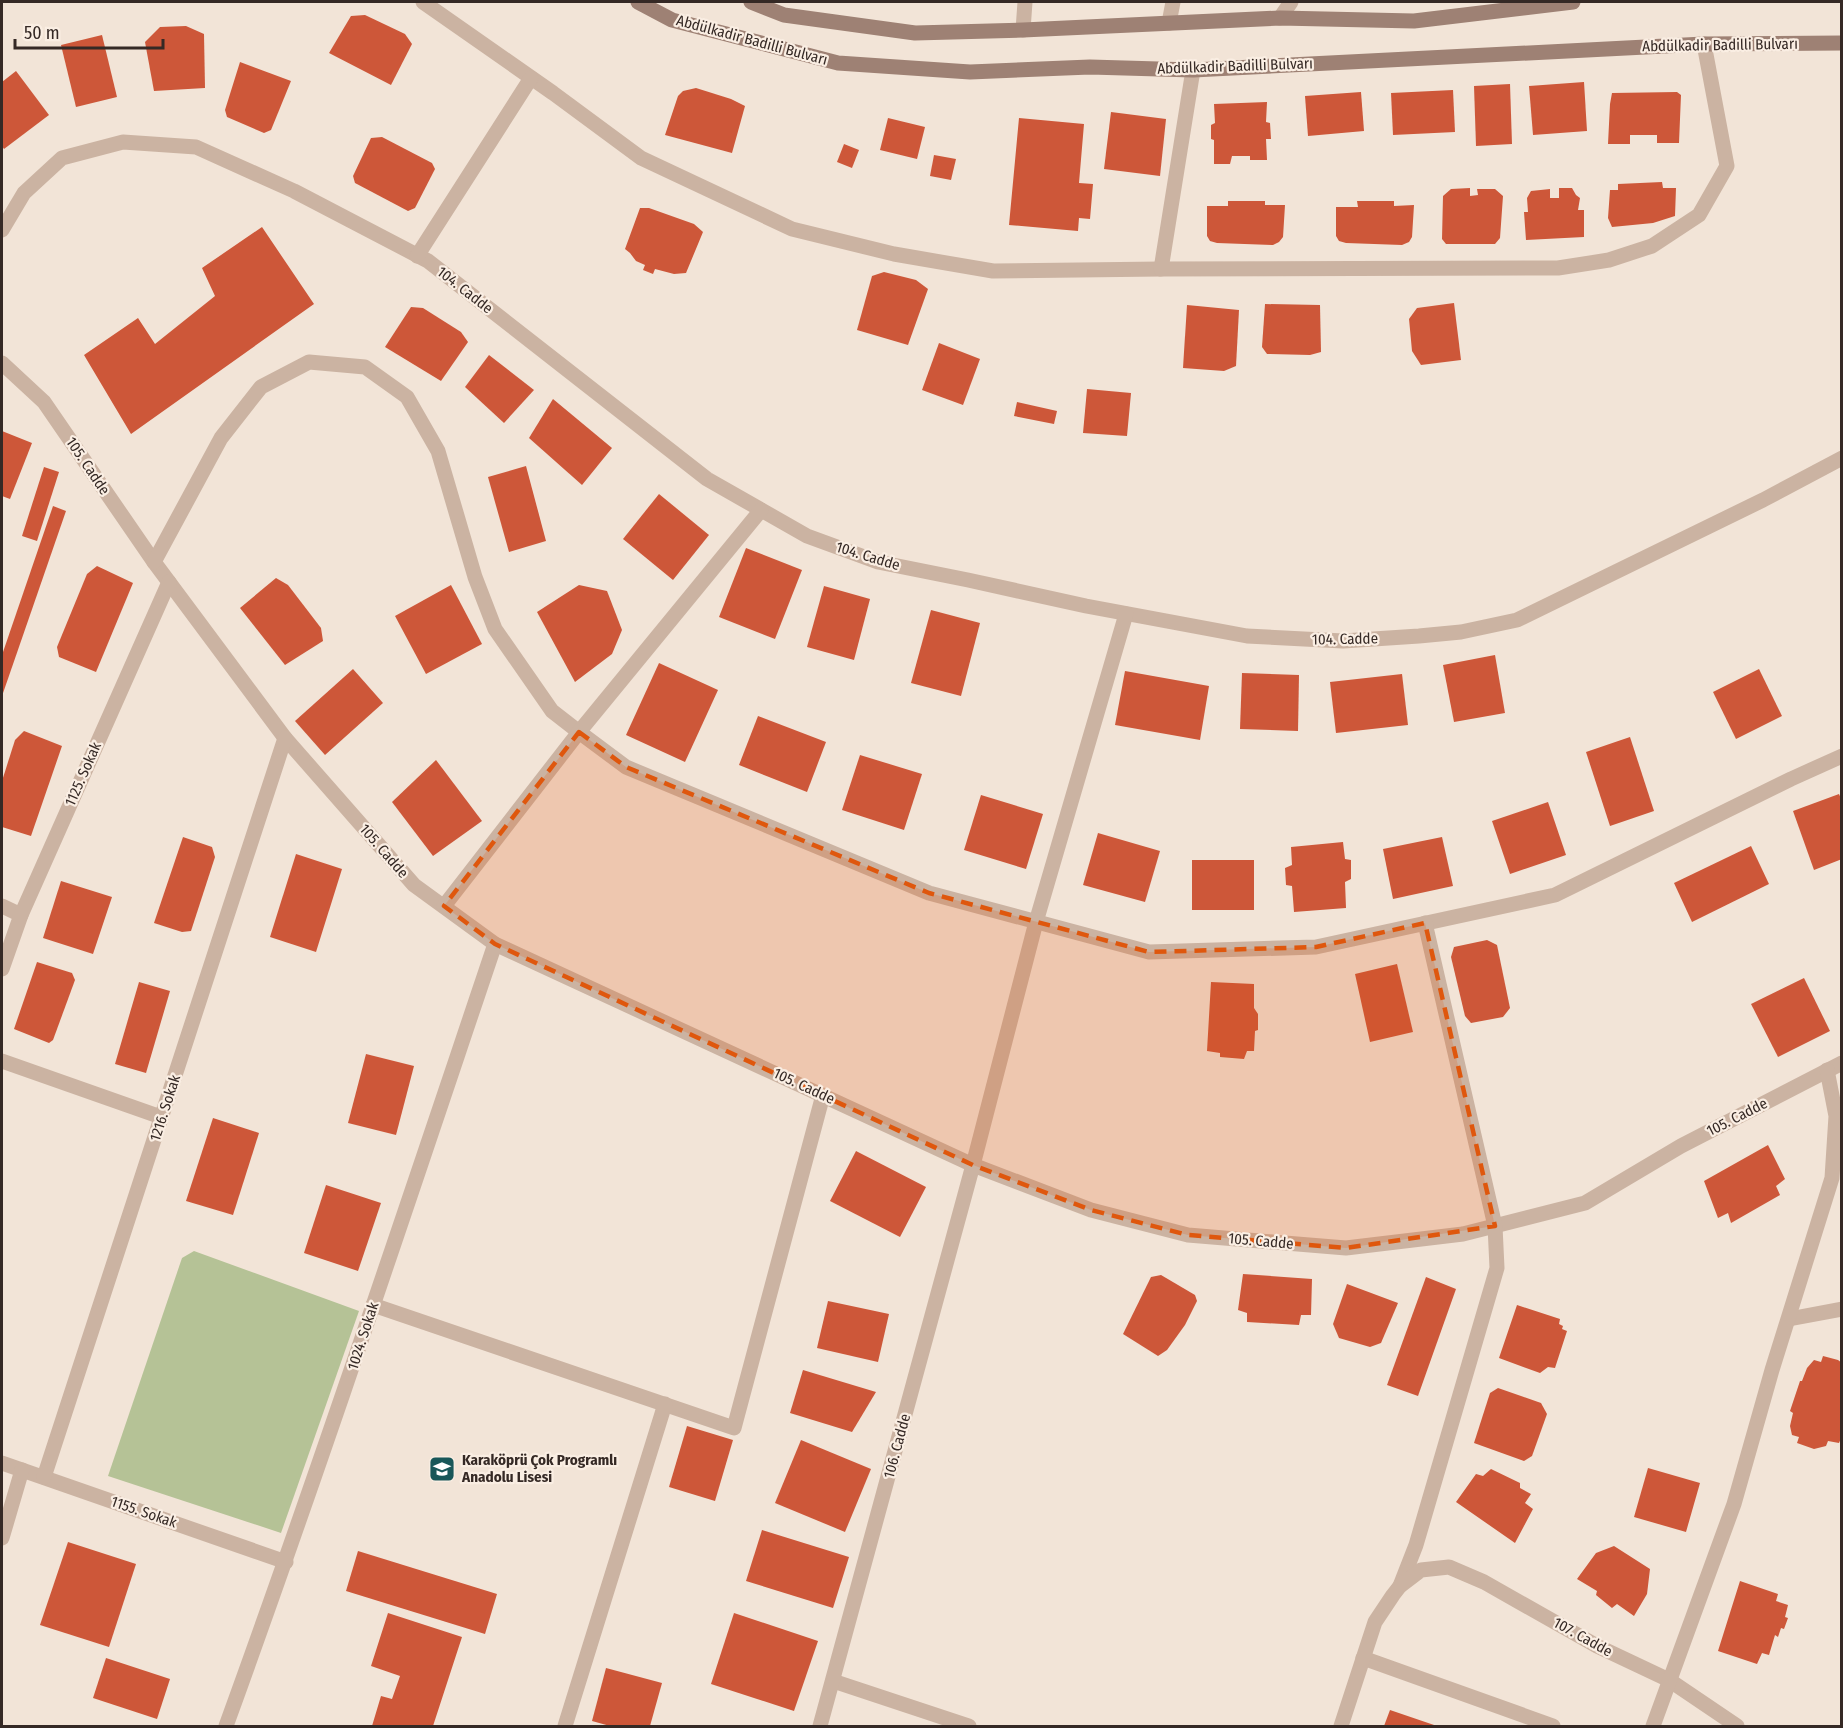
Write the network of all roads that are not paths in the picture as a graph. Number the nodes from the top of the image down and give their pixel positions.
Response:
1 (423, 2) edge
2 (638, 2) edge
3 (751, 2) edge
4 (1025, 2) edge
5 (1173, 2) edge
6 (1291, 2) edge
7 (1573, 2) edge
8 (1280, 18) junction
9 (1169, 23) junction
10 (1023, 30) junction
11 (1842, 43) edge
12 (1704, 44) junction
13 (1193, 70) junction
14 (531, 78) junction
15 (2, 230) edge
16 (417, 256) junction
17 (1161, 268) junction
18 (2, 363) edge
19 (1842, 458) edge
20 (761, 510) junction
21 (154, 562) junction
22 (169, 582) junction
23 (1126, 614) junction
24 (579, 732) junction
25 (285, 738) junction
26 (1842, 756) edge
27 (2, 906) edge
28 (444, 906) junction
29 (21, 915) junction
30 (1036, 922) junction
31 (1425, 923) junction
32 (495, 944) junction
33 (2, 969) edge
34 (2, 1061) edge
35 (1842, 1063) edge
36 (1827, 1070) junction
37 (823, 1095) junction
38 (161, 1117) junction
39 (974, 1165) junction
40 (1495, 1226) junction
41 (373, 1305) junction
42 (1842, 1309) edge
43 (1789, 1319) junction
44 (665, 1404) junction
45 (2, 1463) edge
46 (22, 1470) junction
47 (44, 1477) junction
48 (2, 1538) edge
49 (286, 1562) junction
50 (1400, 1586) junction
51 (1363, 1658) junction
52 (1669, 1680) junction
53 (833, 1681) junction
54 (226, 1726) edge
55 (565, 1726) edge
56 (820, 1726) edge
57 (969, 1726) edge
58 (1341, 1726) edge
59 (1553, 1726) edge
60 (1653, 1726) edge
61 (1737, 1726) edge

1 - 14 street
2 - 13 main road, Abdülkadir Badilli Bulvarı
3 - 10 main road
4 - 10 street
5 - 9 street
6 - 8 street
7 - 8 main road
8 - 9 main road
9 - 10 main road
11 - 12 main road, Abdülkadir Badilli Bulvarı
12 - 13 main road, Abdülkadir Badilli Bulvarı
12 - 17 street
13 - 17 street
14 - 16 street
14 - 17 street
15 - 16 street, 104. Cadde
16 - 20 street, 104. Cadde
18 - 21 street, 105. Cadde
19 - 23 street, 104. Cadde
20 - 23 street, 104. Cadde
20 - 24 street
21 - 22 street, 105. Cadde
21 - 24 street
22 - 25 street, 105. Cadde
22 - 29 street, 1125. Sokak
23 - 30 street, 106. Cadde
24 - 28 street
24 - 30 street
25 - 28 street, 105. Cadde
25 - 38 street, 1216. Sokak
26 - 31 street
27 - 29 street
28 - 32 street, 105. Cadde
29 - 33 street, 1125. Sokak
30 - 31 street
30 - 39 street, 106. Cadde
31 - 40 street
32 - 37 street, 105. Cadde
32 - 41 street, 1024. Sokak
34 - 38 street
35 - 36 street, 105. Cadde
36 - 40 street, 105. Cadde
36 - 43 street
37 - 39 street, 105. Cadde
37 - 44 street
38 - 47 street, 1216. Sokak
39 - 40 street, 105. Cadde
39 - 53 street, 106. Cadde
40 - 50 street
41 - 44 street
41 - 49 street, 1024. Sokak
42 - 43 street
43 - 52 street
44 - 55 street
45 - 46 street, 1155. Sokak
46 - 47 street, 1155. Sokak
46 - 48 street
47 - 49 street, 1155. Sokak
49 - 54 street, 1024. Sokak
50 - 51 street
50 - 52 street, 107. Cadde
51 - 58 street
51 - 59 street
52 - 60 street
52 - 61 street, 107. Cadde
53 - 56 street, 106. Cadde
53 - 57 street

